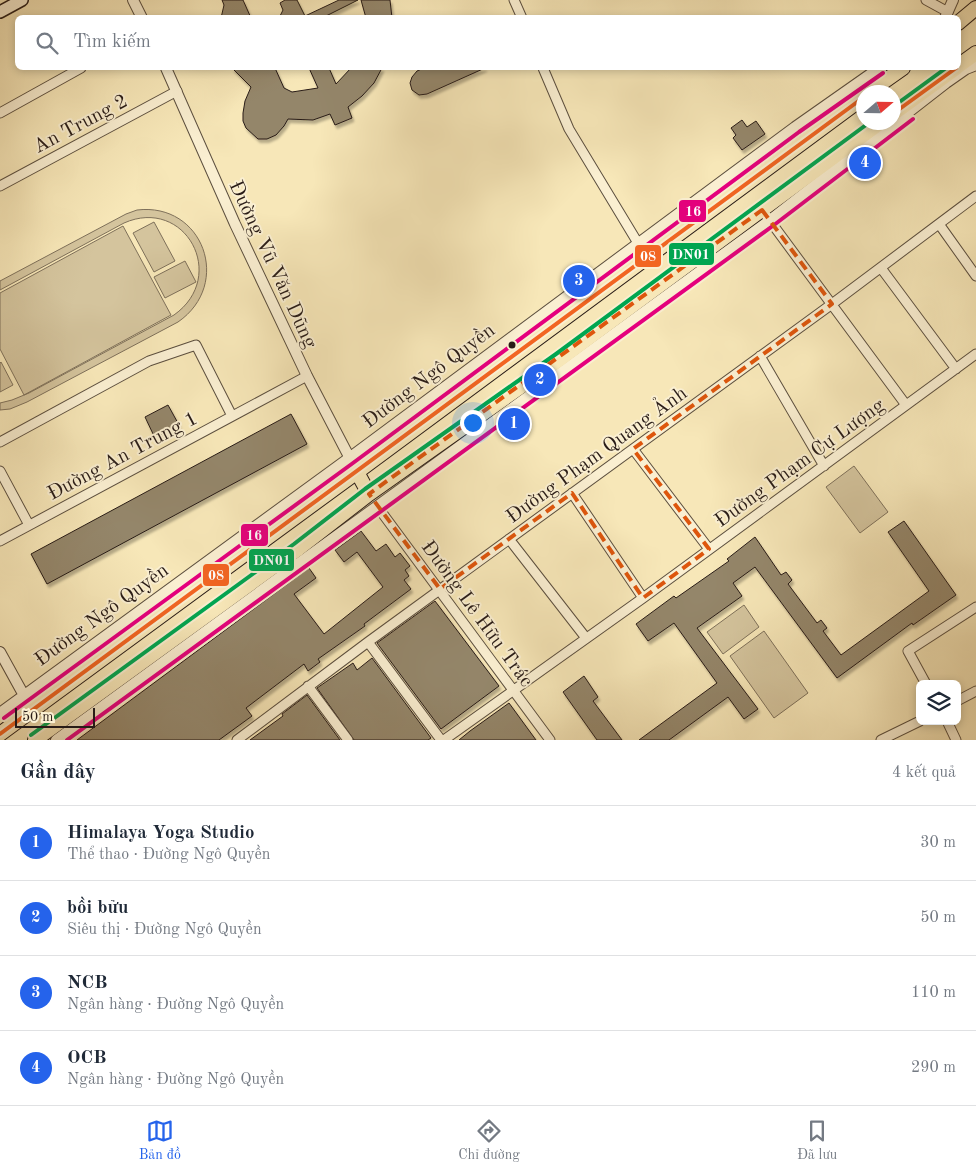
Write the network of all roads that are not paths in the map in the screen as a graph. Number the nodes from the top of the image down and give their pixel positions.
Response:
1 (22, 0) edge
2 (133, 0) edge
3 (514, 0) edge
4 (926, 0) edge
5 (953, 0) edge
6 (976, 8) edge
7 (0, 12) edge
8 (140, 15) edge
9 (521, 15) edge
10 (946, 15) edge
11 (961, 20) edge
12 (976, 53) edge
13 (961, 64) edge
14 (976, 65) edge
15 (77, 70) edge
16 (167, 70) edge
17 (544, 70) edge
18 (876, 70) edge
19 (899, 70) edge
20 (953, 70) edge
21 (879, 85) edge
22 (177, 91) junction
23 (856, 103) edge
24 (901, 108) edge
25 (0, 113) edge
26 (871, 130) edge
27 (1, 183) edge
28 (976, 196) edge
29 (766, 215) junction
30 (939, 224) junction
31 (638, 244) junction
32 (647, 258) junction
33 (881, 268) junction
34 (976, 276) edge
35 (832, 304) junction
36 (976, 354) edge
37 (760, 356) junction
38 (956, 369) junction
39 (307, 376) junction
40 (906, 406) junction
41 (232, 416) junction
42 (0, 442) edge
43 (633, 448) junction
44 (349, 458) junction
45 (824, 466) junction
46 (0, 471) edge
47 (357, 472) junction
48 (572, 493) junction
49 (369, 494) junction
50 (377, 506) junction
51 (28, 526) junction
52 (509, 539) junction
53 (0, 541) edge
54 (709, 549) junction
55 (440, 589) junction
56 (643, 598) junction
57 (976, 607) edge
58 (586, 638) junction
59 (368, 642) junction
60 (1, 655) edge
61 (924, 680) edge
62 (308, 686) junction
63 (513, 690) junction
64 (976, 691) edge
65 (24, 695) junction
66 (961, 699) edge
67 (32, 710) junction
68 (0, 713) edge
69 (916, 723) edge
70 (949, 725) edge
71 (0, 734) edge
72 (249, 736) edge
73 (46, 738) edge
74 (236, 740) edge
75 (348, 740) edge
76 (443, 740) edge
77 (550, 740) edge
78 (881, 740) edge
79 (956, 740) edge

1 - 7 main road
2 - 8 street
3 - 9 street
4 - 10 street
5 - 10 street
6 - 11 highway
12 - 13 highway
14 - 29 street
15 - 25 street
16 - 22 street, Đường Vũ Văn Dũng
17 - 31 street
18 - 31 street, Đường Ngô Quyền
19 - 21 highway
20 - 24 highway
22 - 27 street, An Trung 2
22 - 39 street, Đường Vũ Văn Dũng
23 - 32 highway, Đường Ngô Quyền
26 - 29 highway
28 - 30 street, Đường Phạm Quang Ảnh
29 - 35 street
29 - 49 highway
29 - 50 street
30 - 33 street, Đường Phạm Quang Ảnh
30 - 34 street
31 - 32 street
31 - 44 street, Đường Ngô Quyền
32 - 47 highway, Đường Ngô Quyền
33 - 35 street, Đường Phạm Quang Ảnh
33 - 38 street
35 - 37 street, Đường Phạm Quang Ảnh
35 - 40 street
36 - 38 street, Đường Phạm Cự Lượng
37 - 43 street, Đường Phạm Quang Ảnh
37 - 45 street
38 - 40 street, Đường Phạm Cự Lượng
39 - 41 street, Đường An Trung 1
39 - 44 street, Đường Vũ Văn Dũng
40 - 45 street, Đường Phạm Cự Lượng
41 - 42 street
41 - 51 street, Đường An Trung 1
43 - 48 street, Đường Phạm Quang Ảnh
43 - 54 street
44 - 47 street, Đường Vũ Văn Dũng
44 - 65 street, Đường Ngô Quyền
45 - 54 street, Đường Phạm Cự Lượng
46 - 51 street
47 - 49 highway
47 - 67 highway, Đường Ngô Quyền
48 - 52 street, Đường Phạm Quang Ảnh
48 - 56 street
49 - 50 street
49 - 73 highway
50 - 55 street, Đường Lê Hữu Trác
50 - 73 street
51 - 53 street, Đường An Trung 1
52 - 55 street, Đường Phạm Quang Ảnh
52 - 58 street
54 - 56 street, Đường Phạm Cự Lượng
55 - 59 street, Đường Phạm Quang Ảnh
55 - 63 street, Đường Lê Hữu Trác
56 - 58 street, Đường Phạm Cự Lượng
57 - 61 street
58 - 63 street, Đường Phạm Cự Lượng
59 - 62 street, Đường Phạm Quang Ảnh
59 - 76 street, Đường Phạm Cự Lượng
60 - 65 street
62 - 72 street, Đường Phạm Quang Ảnh
62 - 75 street
63 - 76 street, Đường Phạm Cự Lượng
63 - 77 street, Đường Lê Hữu Trác
64 - 66 street
65 - 67 street
65 - 68 street, Đường Ngô Quyền
67 - 71 highway, Đường Ngô Quyền
69 - 78 street
70 - 79 street
72 - 74 street, Đường Phạm Quang Ảnh

